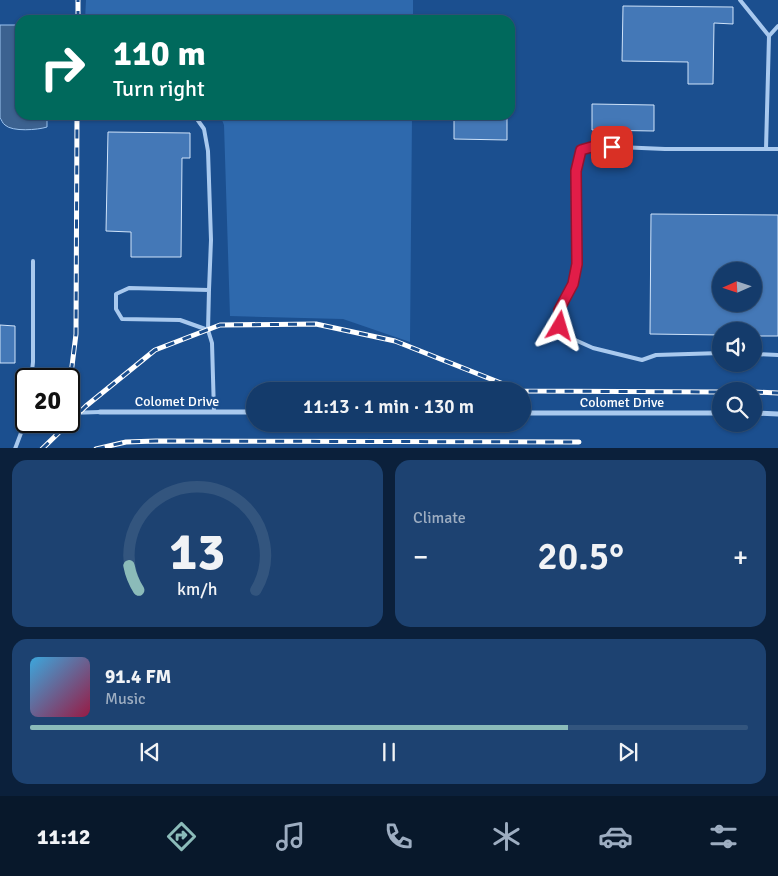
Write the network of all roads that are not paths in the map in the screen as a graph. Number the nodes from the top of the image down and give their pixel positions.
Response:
1 (740, 0) edge
2 (778, 26) edge
3 (769, 36) junction
4 (198, 120) edge
5 (766, 149) junction
6 (778, 149) edge
7 (32, 261) dead end
8 (209, 290) junction
9 (208, 330) junction
10 (712, 353) edge
11 (762, 354) edge
12 (778, 354) edge
13 (32, 368) edge
14 (100, 412) joint
15 (214, 412) junction
16 (246, 412) edge
17 (80, 413) edge
18 (531, 413) edge
19 (712, 413) edge
20 (762, 414) edge
21 (778, 414) edge
22 (21, 433) edge
23 (15, 448) edge

1 - 3 lane
2 - 3 lane
3 - 5 lane
4 - 8 lane
5 - 6 lane
5 - 10 lane
7 - 13 lane
8 - 9 lane
8 - 9 lane
9 - 15 lane
11 - 12 lane
14 - 15 street, Colomet Drive
14 - 17 lane
15 - 16 street, Colomet Drive
18 - 19 street, Colomet Drive
20 - 21 street
22 - 23 lane

